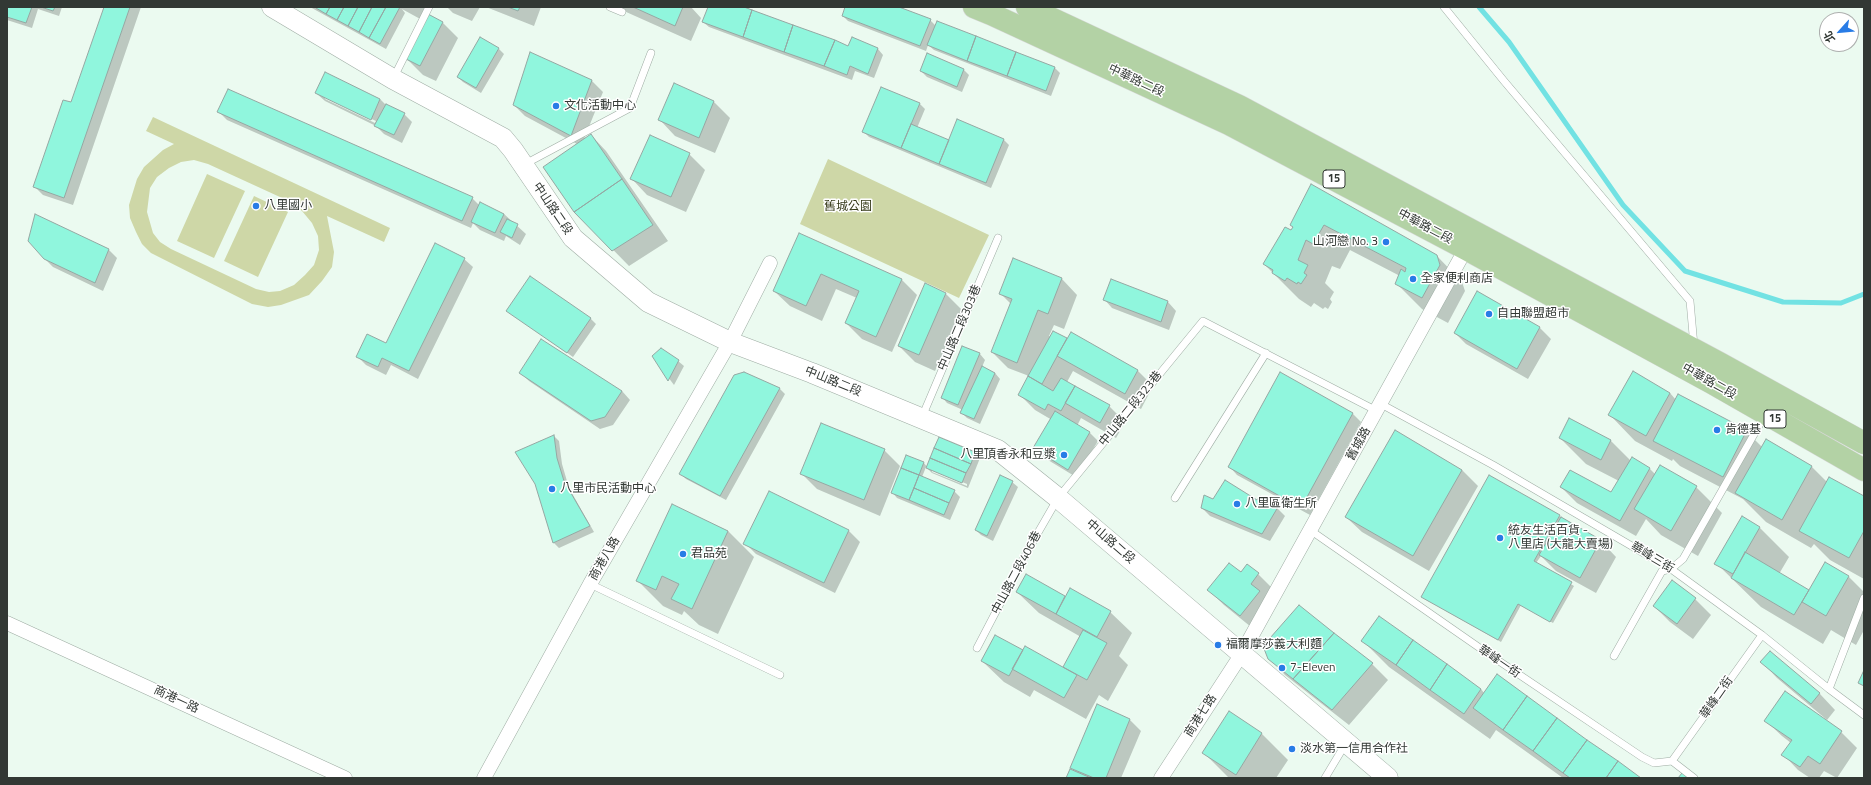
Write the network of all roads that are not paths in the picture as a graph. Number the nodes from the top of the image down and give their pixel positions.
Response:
1 (272, 7) edge
2 (429, 7) edge
3 (610, 7) edge
4 (974, 7) edge
5 (1027, 7) edge
6 (1444, 7) edge
7 (622, 12) dead end
8 (652, 54) dead end
9 (393, 79) junction
10 (523, 165) junction
11 (998, 238) dead end
12 (1471, 241) junction
13 (770, 263) dead end
14 (1203, 321) joint
15 (730, 342) junction
16 (1266, 353) junction
17 (1690, 359) junction
18 (1379, 408) junction
19 (1766, 414) junction
20 (922, 418) junction
21 (1864, 444) edge
22 (1864, 470) edge
23 (1058, 498) junction
24 (1175, 498) dead end
25 (1310, 530) junction
26 (1671, 569) junction
27 (590, 584) junction
28 (1864, 598) edge
29 (7, 622) edge
30 (1762, 635) junction
31 (977, 648) dead end
32 (1241, 655) junction
33 (1614, 656) dead end
34 (780, 675) dead end
35 (1829, 689) junction
36 (1864, 715) edge
37 (1346, 743) junction
38 (1672, 761) junction
39 (345, 778) edge
40 (484, 778) edge
41 (1161, 778) edge
42 (1325, 778) edge
43 (1388, 778) edge
44 (1694, 778) edge

1 - 9 main road, 中山路二段
2 - 9 lane
3 - 7 lane
4 - 12 main road, 中華路二段 / 15
5 - 12 main road, 中華路二段 / 15
6 - 17 lane
8 - 10 lane
9 - 10 main road, 中山路二段
10 - 15 main road, 中山路二段
11 - 20 lane, 中山路二段303巷
12 - 17 main road, 中華路二段 / 15
12 - 18 street, 舊城路
13 - 15 street, 商港八路
14 - 16 lane, 華峰三街
14 - 23 lane, 中山路二段323巷
15 - 20 main road, 中山路二段
15 - 27 street, 商港八路
16 - 18 lane, 華峰三街
16 - 24 lane
17 - 19 main road, 中華路二段 / 15
17 - 21 main road, 中華路二段 / 15
18 - 25 street, 舊城路
18 - 26 lane, 華峰三街
19 - 22 main road, 中華路二段 / 15
19 - 26 lane
20 - 23 main road, 中山路二段
23 - 31 lane, 中山路二段406巷
23 - 32 main road, 中山路二段
25 - 32 street, 舊城路
25 - 38 lane, 華峰一街
26 - 30 lane, 華峰三街
26 - 33 lane
27 - 34 lane
27 - 40 street, 商港八路
28 - 35 lane
29 - 39 street, 商港一路
30 - 35 lane, 華峰三街
30 - 38 lane, 華峰二街
32 - 37 main road, 中山路二段
32 - 41 street, 商港七路
35 - 36 lane, 華峰三街
37 - 42 lane
37 - 43 main road, 中山路二段
38 - 44 lane

